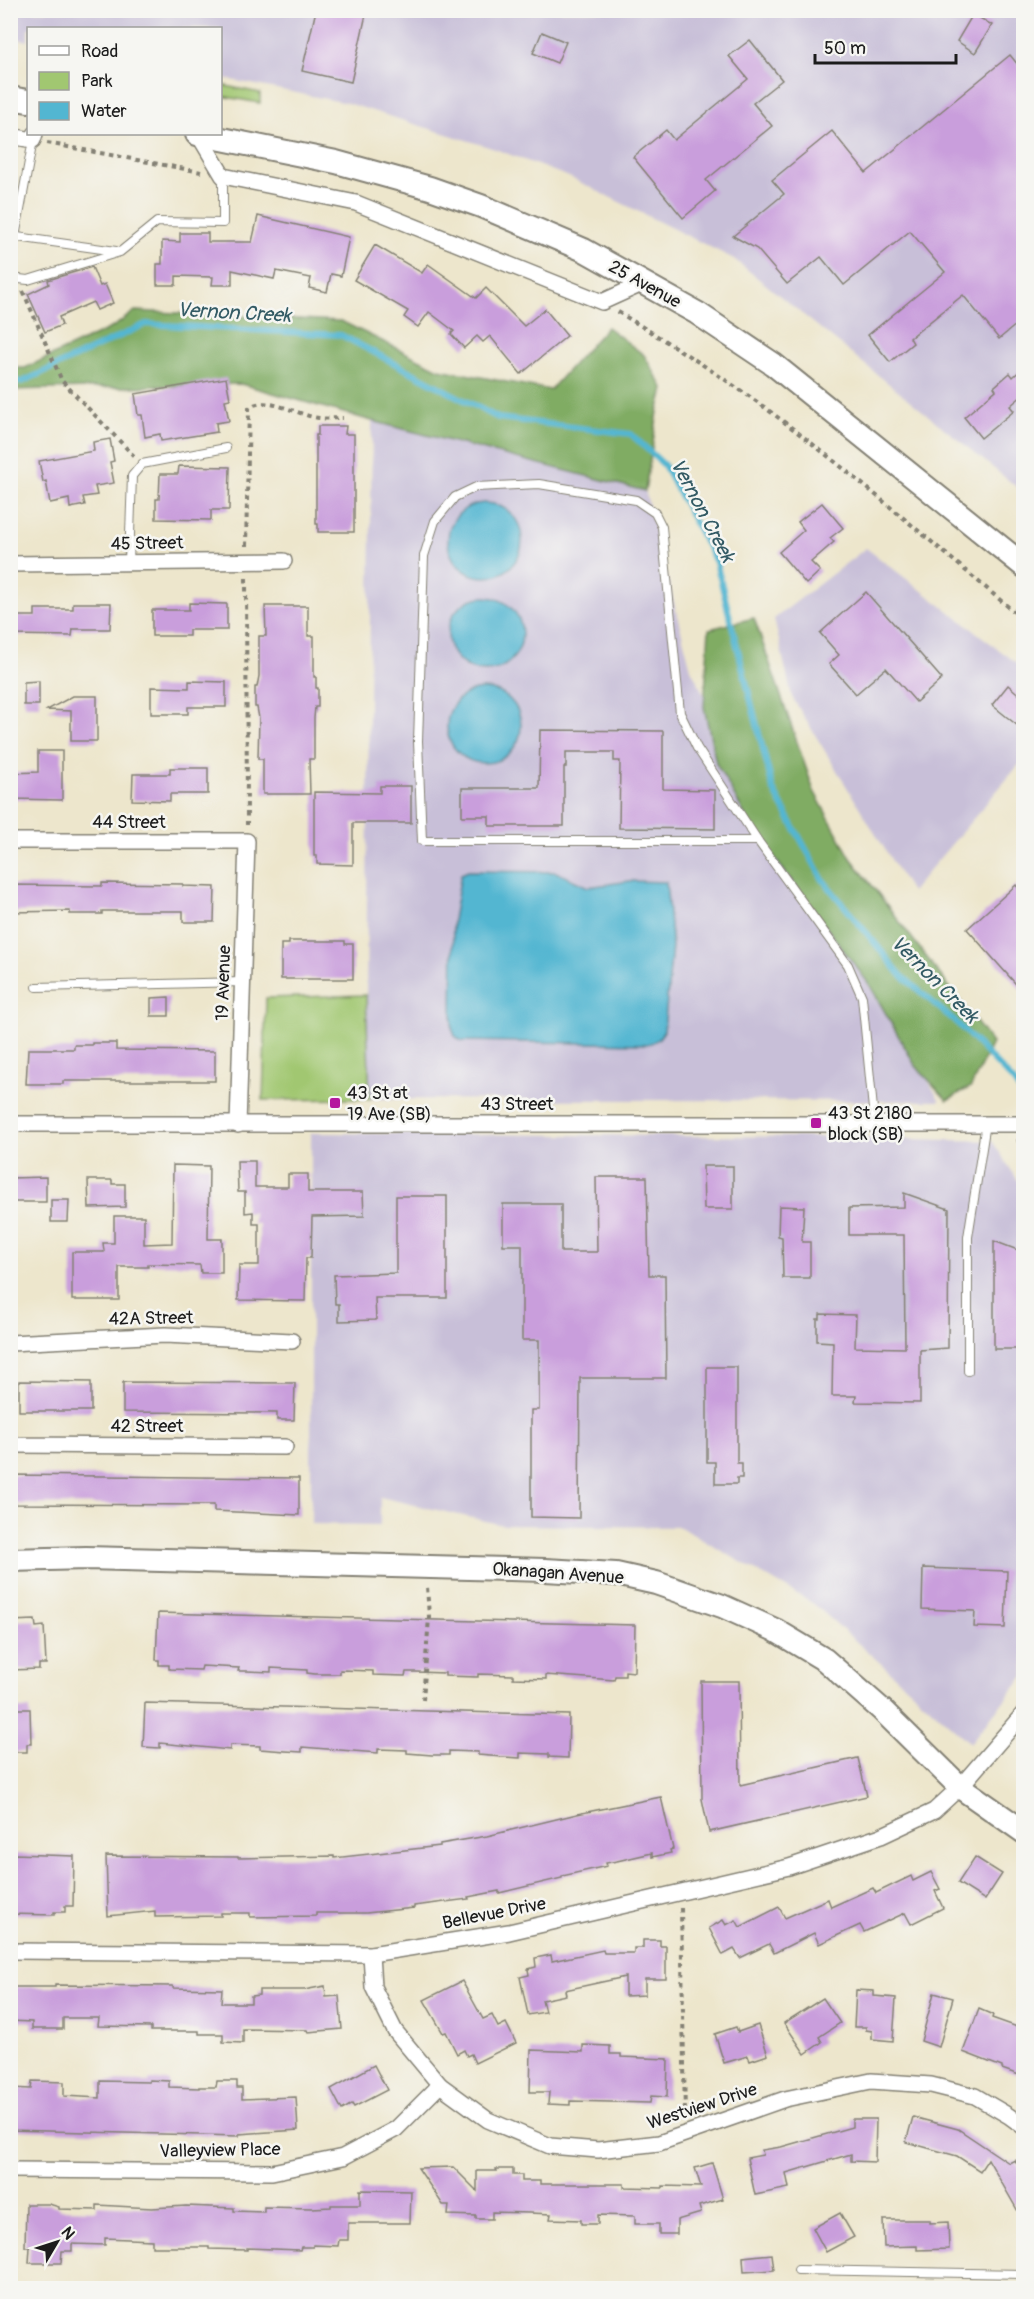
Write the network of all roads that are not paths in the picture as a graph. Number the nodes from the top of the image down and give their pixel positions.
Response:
1 (10, 98) edge
2 (27, 102) edge
3 (198, 135) edge
4 (202, 135) edge
5 (10, 136) edge
6 (34, 137) edge
7 (223, 176) junction
8 (13, 236) edge
9 (120, 252) junction
10 (14, 278) edge
11 (635, 287) dead end
12 (226, 448) dead end
13 (284, 561) dead end
14 (129, 563) junction
15 (10, 564) edge
16 (1023, 566) edge
17 (10, 841) edge
18 (247, 841) joint
19 (758, 841) junction
20 (243, 982) junction
21 (37, 987) dead end
22 (876, 1123) junction
23 (986, 1123) junction
24 (10, 1124) edge
25 (1021, 1124) edge
26 (238, 1125) junction
27 (292, 1341) dead end
28 (10, 1343) edge
29 (968, 1371) dead end
30 (10, 1441) edge
31 (285, 1447) dead end
32 (10, 1560) edge
33 (1023, 1713) edge
34 (960, 1787) junction
35 (1023, 1832) edge
36 (10, 1951) edge
37 (371, 1954) junction
38 (440, 2085) junction
39 (1023, 2127) edge
40 (10, 2170) edge
41 (798, 2270) dead end
42 (1023, 2274) edge

1 - 2 street
3 - 7 street, 25 Avenue
4 - 16 street, 25 Avenue
5 - 6 street
6 - 8 lane
7 - 9 lane
7 - 11 street, 25 Avenue
8 - 9 lane
9 - 10 lane
12 - 14 lane
13 - 14 street, 45 Street
14 - 15 street, 45 Street
17 - 18 street, 44 Street
18 - 20 street, 19 Avenue
19 - 19 lane
19 - 22 lane
20 - 21 lane
20 - 26 street, 19 Avenue
22 - 23 street, 43 Street
22 - 26 street, 43 Street
23 - 25 street, 43 Street
23 - 29 lane
24 - 26 street, 43 Street
27 - 28 street, 42A Street
30 - 31 street, 42 Street
32 - 34 street, Okanagan Avenue
33 - 34 street, Bellevue Drive
34 - 35 street, Okanagan Avenue
34 - 37 street, Bellevue Drive
36 - 37 street, Bellevue Drive
37 - 38 street, Westview Drive
38 - 39 street, Westview Drive
38 - 40 street, Valleyview Place
41 - 42 lane

